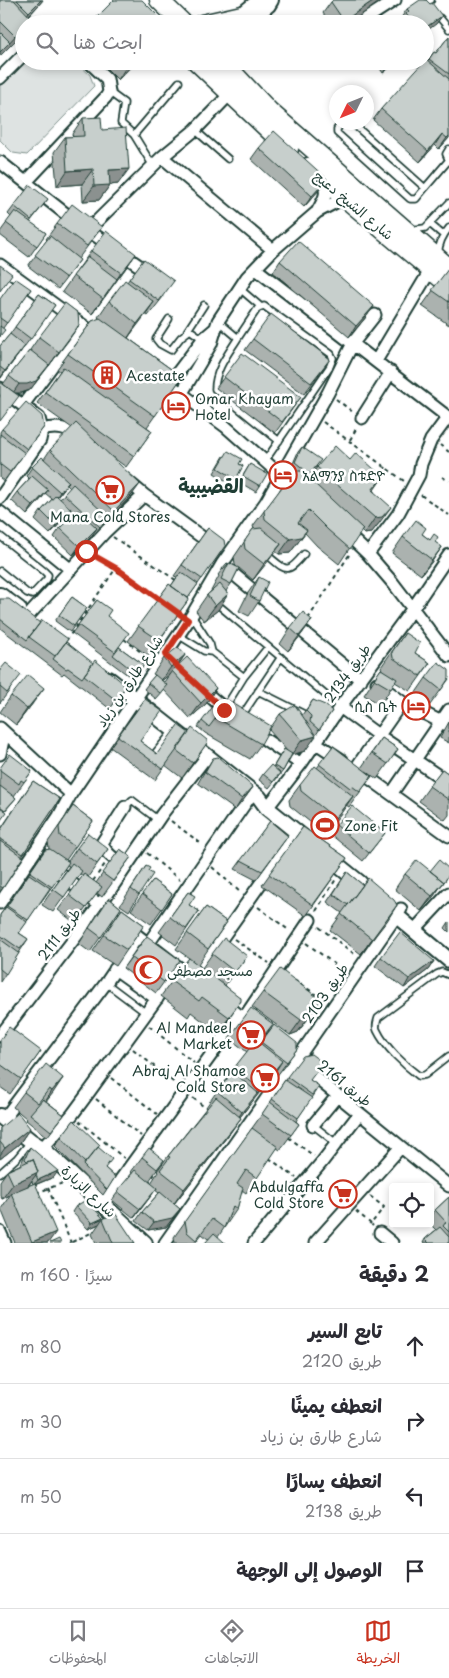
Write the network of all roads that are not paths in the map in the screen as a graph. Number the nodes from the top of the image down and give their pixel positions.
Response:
1 (260, 0) edge
2 (271, 0) edge
3 (395, 0) edge
4 (430, 0) edge
5 (152, 3) edge
6 (167, 15) edge
7 (246, 15) edge
8 (250, 15) edge
9 (372, 15) edge
10 (440, 18) joint
11 (449, 29) edge
12 (15, 63) edge
13 (98, 70) edge
14 (208, 70) edge
15 (238, 70) edge
16 (0, 78) edge
17 (180, 82) dead end
18 (109, 92) junction
19 (230, 94) junction
20 (270, 111) junction
21 (195, 130) junction
22 (337, 130) edge
23 (360, 130) edge
24 (134, 135) junction
25 (449, 149) edge
26 (162, 157) junction
27 (228, 159) dead end
28 (449, 161) edge
29 (0, 162) edge
30 (153, 166) junction
31 (322, 180) junction
32 (26, 182) junction
33 (425, 188) junction
34 (349, 202) junction
35 (449, 203) edge
36 (317, 212) junction
37 (430, 224) junction
38 (402, 227) junction
39 (449, 228) edge
40 (88, 230) junction
41 (443, 235) junction
42 (273, 250) junction
43 (0, 265) edge
44 (439, 265) edge
45 (256, 269) junction
46 (159, 280) edge
47 (449, 285) edge
48 (239, 288) junction
49 (204, 305) dead end
50 (260, 306) junction
51 (375, 314) edge
52 (168, 319) dead end
53 (217, 325) junction
54 (82, 326) junction
55 (187, 331) junction
56 (238, 338) junction
57 (203, 339) junction
58 (106, 342) edge
59 (353, 343) junction
60 (376, 361) junction
61 (391, 372) junction
62 (153, 374) edge
63 (169, 384) junction
64 (0, 388) edge
65 (182, 393) junction
66 (23, 405) junction
67 (362, 418) road end
68 (449, 418) edge
69 (42, 430) junction
70 (279, 442) junction
71 (89, 447) edge
72 (265, 461) junction
73 (117, 471) edge
74 (281, 475) junction
75 (295, 487) edge
76 (144, 495) junction
77 (0, 498) edge
78 (0, 512) edge
79 (336, 524) edge
80 (0, 536) edge
81 (257, 547) edge
82 (304, 554) dead end
83 (368, 554) junction
84 (449, 555) edge
85 (225, 560) junction
86 (70, 569) junction
87 (445, 569) edge
88 (0, 571) edge
89 (205, 594) junction
90 (0, 595) edge
91 (413, 608) junction
92 (192, 615) junction
93 (28, 616) junction
94 (42, 627) edge
95 (178, 635) junction
96 (268, 647) junction
97 (212, 652) junction
98 (449, 656) edge
99 (281, 657) junction
100 (99, 672) edge
101 (244, 677) junction
102 (363, 678) junction
103 (192, 679) edge
104 (258, 691) junction
105 (135, 699) junction
106 (402, 702) junction
107 (340, 708) junction
108 (224, 710) junction
109 (449, 710) edge
110 (239, 720) junction
111 (445, 724) edge
112 (328, 726) junction
113 (0, 729) edge
114 (174, 730) junction
115 (378, 735) junction
116 (316, 743) junction
117 (0, 754) edge
118 (207, 756) junction
119 (149, 760) edge
120 (415, 760) junction
121 (301, 764) junction
122 (356, 768) junction
123 (449, 783) edge
124 (392, 793) junction
125 (71, 794) junction
126 (262, 799) junction
127 (128, 803) joint
128 (160, 817) junction
129 (298, 832) junction
130 (449, 836) edge
131 (34, 854) junction
132 (125, 866) junction
133 (449, 893) edge
134 (0, 904) edge
135 (100, 905) junction
136 (399, 912) junction
137 (310, 920) road end
138 (416, 928) junction
139 (138, 936) junction
140 (148, 944) junction
141 (449, 950) edge
142 (449, 960) edge
143 (179, 968) junction
144 (115, 969) junction
145 (449, 975) edge
146 (106, 983) junction
147 (217, 997) edge
148 (157, 999) junction
149 (146, 1014) junction
150 (242, 1017) junction
151 (0, 1036) edge
152 (449, 1056) edge
153 (295, 1062) junction
154 (337, 1096) junction
155 (359, 1114) junction
156 (1, 1118) edge
157 (313, 1125) joint
158 (336, 1143) junction
159 (37, 1147) junction
160 (400, 1148) junction
161 (0, 1173) edge
162 (449, 1186) edge
163 (101, 1206) junction
164 (0, 1232) edge
165 (380, 1233) road end
166 (5, 1243) edge
167 (136, 1243) edge
168 (144, 1243) edge
169 (165, 1243) edge
170 (254, 1243) edge
171 (315, 1243) edge
172 (392, 1243) edge

1 - 7 street
2 - 8 street
3 - 9 street
4 - 10 street
5 - 6 main road
10 - 11 lane
12 - 16 street
13 - 18 street
14 - 19 main road, شارع الشيخ دعيج
15 - 20 main road, شارع الشيخ دعيج
17 - 24 lane
18 - 24 lane
18 - 32 street
19 - 20 street
19 - 21 street
19 - 31 main road, شارع الشيخ دعيج
20 - 38 main road, شارع الشيخ دعيج
21 - 26 street
21 - 27 lane
22 - 33 lane
23 - 33 lane
24 - 30 lane
25 - 28 lane
26 - 30 street
26 - 42 street
28 - 33 lane
29 - 32 street
30 - 40 street
31 - 34 main road, شارع الشيخ دعيج
31 - 36 street
32 - 40 street
34 - 36 street
34 - 44 main road, شارع الشيخ دعيج
35 - 37 lane
36 - 42 street
37 - 38 lane
37 - 41 lane
38 - 44 main road, شارع الشيخ دعيج
39 - 41 lane
40 - 46 street
41 - 44 lane
42 - 45 street
43 - 54 street
44 - 47 main road, شارع الشيخ دعيج
44 - 60 street
45 - 48 street
45 - 59 street
48 - 50 lane
48 - 53 street
49 - 55 lane
50 - 56 lane
50 - 70 lane
51 - 59 street, شارع طارق بن زياد
52 - 55 lane
53 - 56 lane
53 - 57 street
53 - 65 street
54 - 58 street
54 - 66 street
55 - 57 lane
56 - 70 lane
57 - 63 street
59 - 60 street
59 - 74 street, شارع طارق بن زياد
60 - 61 street
61 - 67 street
61 - 68 street
62 - 63 street
63 - 65 street
64 - 66 street
65 - 72 street
66 - 69 street
68 - 83 street
69 - 71 street
69 - 77 street
70 - 72 lane
72 - 74 street
73 - 76 street
74 - 75 street
74 - 85 street, شارع طارق بن زياد
76 - 85 street
76 - 86 street
78 - 86 street
79 - 83 street
80 - 88 lane
81 - 82 lane
83 - 91 street
84 - 87 street, طريق 2134
85 - 89 street, شارع طارق بن زياد
85 - 102 street
86 - 93 street
87 - 91 street, طريق 2134
89 - 92 street, شارع طارق بن زياد
89 - 96 lane
90 - 93 street
91 - 98 street
91 - 102 street, طريق 2134
92 - 95 street, شارع طارق بن زياد
92 - 97 lane
93 - 94 street
95 - 97 lane
95 - 105 street, شارع طارق بن زياد
96 - 99 lane
96 - 101 lane
97 - 101 lane
99 - 104 lane
99 - 107 lane
100 - 105 street
101 - 108 lane
102 - 106 street
102 - 107 street, طريق 2134
103 - 108 street
104 - 110 lane
104 - 112 lane
105 - 114 street
105 - 125 street, شارع طارق بن زياد
106 - 111 street
106 - 115 street
107 - 112 street, طريق 2134
107 - 115 street
108 - 110 street
109 - 111 street
110 - 121 street
111 - 120 street
112 - 116 street, طريق 2134
113 - 117 street
113 - 125 street
114 - 118 street
114 - 119 lane
115 - 120 street
115 - 122 street
116 - 121 street, طريق 2134
116 - 122 street
118 - 126 street
118 - 128 street, طريق 2111
120 - 123 street
120 - 124 street
121 - 126 street, طريق 2134
122 - 124 street
124 - 130 street
125 - 131 street, شارع طارق بن زياد
126 - 129 street
126 - 136 street
126 - 140 street, طريق 2134
127 - 128 lane
127 - 132 street
128 - 132 street, طريق 2111
129 - 136 street
129 - 143 street
131 - 134 street, شارع طارق بن زياد
131 - 135 street
132 - 135 street, طريق 2111
133 - 138 street
135 - 139 street
135 - 151 street, طريق 2111
136 - 138 street
136 - 153 street, طريق 2103
137 - 150 street
138 - 141 street
138 - 142 street
139 - 140 street
139 - 144 street
140 - 143 street
143 - 148 street
144 - 146 street
144 - 148 street
145 - 152 lane
146 - 149 lane
146 - 156 street
147 - 150 street, طريق 2161
148 - 149 street
149 - 159 street
150 - 153 street, طريق 2161
150 - 163 street
153 - 154 street, طريق 2161
153 - 169 street, طريق 2103
154 - 155 street, طريق 2161
154 - 157 street
155 - 158 street
155 - 160 street, طريق 2161
156 - 159 street, شارع الزبارة
157 - 158 lane
158 - 170 street
159 - 161 lane
159 - 163 street, شارع الزبارة
159 - 163 street, شارع الزبارة
160 - 162 street, طريق 2161
160 - 171 street
163 - 167 street, شارع الزبارة
163 - 168 street, شارع الزبارة
164 - 166 street
165 - 172 street

